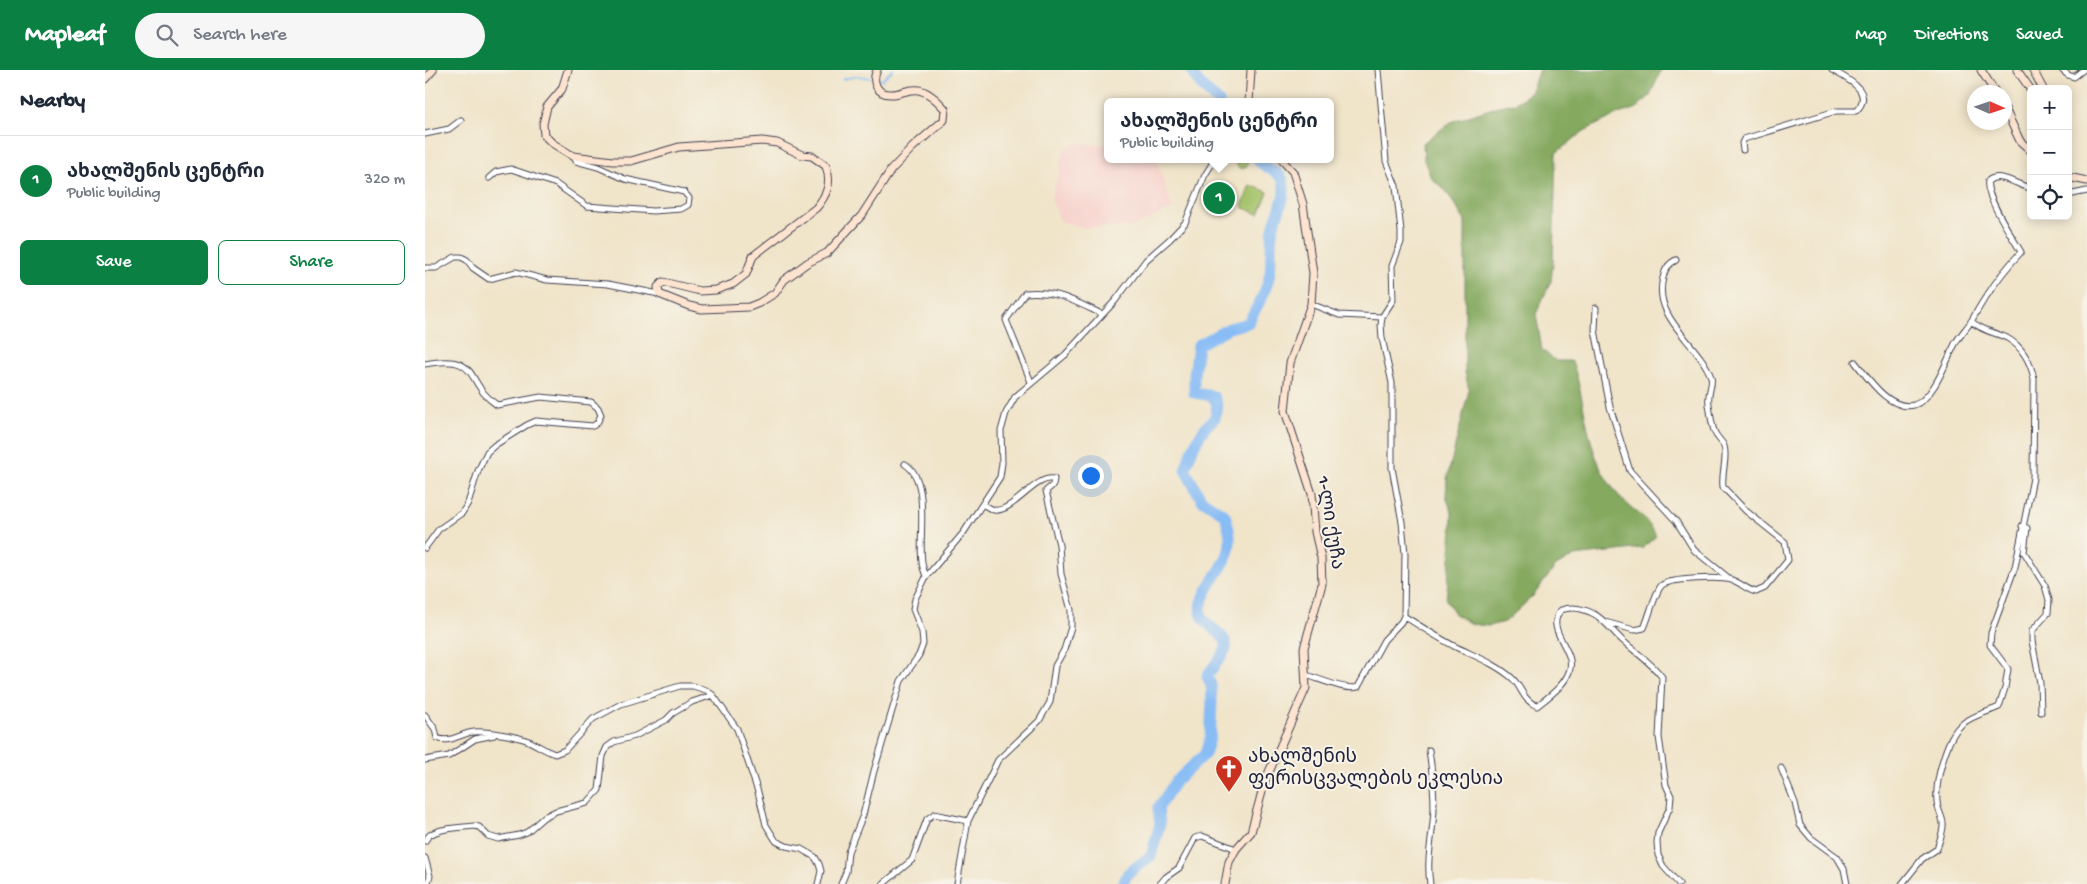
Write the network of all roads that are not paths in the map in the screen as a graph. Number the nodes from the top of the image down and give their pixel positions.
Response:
1 (433, 70) edge
2 (568, 70) edge
3 (877, 70) edge
4 (1251, 70) edge
5 (1378, 70) edge
6 (1832, 70) edge
7 (1841, 70) edge
8 (1981, 70) edge
9 (2017, 70) edge
10 (2033, 70) edge
11 (2062, 70) edge
12 (2083, 70) edge
13 (1847, 79) junction
14 (425, 80) edge
15 (1991, 85) edge
16 (2028, 85) edge
17 (2041, 85) edge
18 (1249, 98) edge
19 (461, 120) dead end
20 (2012, 124) edge
21 (425, 134) edge
22 (2027, 147) edge
23 (1743, 150) dead end
24 (573, 156) junction
25 (1212, 163) edge
26 (1285, 163) edge
27 (489, 178) dead end
28 (2072, 178) edge
29 (2087, 181) edge
30 (2027, 187) edge
31 (2087, 191) edge
32 (2072, 194) edge
33 (1676, 260) dead end
34 (425, 268) edge
35 (659, 294) junction
36 (1311, 304) junction
37 (1596, 308) dead end
38 (1102, 314) junction
39 (1382, 317) junction
40 (1971, 322) junction
41 (1855, 362) dead end
42 (425, 364) edge
43 (1031, 382) junction
44 (905, 464) dead end
45 (983, 505) junction
46 (2022, 526) junction
47 (425, 548) edge
48 (926, 577) junction
49 (1731, 580) junction
50 (1404, 616) junction
51 (1602, 621) junction
52 (1306, 675) junction
53 (713, 695) junction
54 (2041, 712) dead end
55 (425, 715) edge
56 (495, 735) junction
57 (1429, 750) dead end
58 (425, 760) edge
59 (1781, 768) dead end
60 (968, 821) junction
61 (425, 841) edge
62 (1236, 849) junction
63 (425, 858) edge
64 (427, 884) edge
65 (818, 884) edge
66 (841, 884) edge
67 (883, 884) edge
68 (957, 884) edge
69 (1160, 884) edge
70 (1225, 884) edge
71 (1430, 884) edge
72 (1679, 884) edge
73 (1847, 884) edge
74 (1902, 884) edge

1 - 14 street
2 - 24 street
3 - 35 street
4 - 18 street
5 - 39 street
6 - 13 street
7 - 13 street
8 - 15 street
9 - 16 street
10 - 17 street
11 - 12 street
13 - 23 street
19 - 21 street
20 - 22 street
24 - 27 street
24 - 35 street
25 - 38 street
26 - 36 street, 1-ლი ქუჩა
28 - 29 street
30 - 40 street
31 - 32 street
33 - 49 street
34 - 35 street
36 - 39 street
36 - 52 street, 1-ლი ქუჩა
37 - 49 street
38 - 43 street
38 - 43 street
39 - 50 street
40 - 41 street
40 - 46 street
42 - 47 street
43 - 45 street
44 - 48 street
45 - 48 street
45 - 60 street
46 - 54 street
46 - 74 street
48 - 66 street
49 - 51 street
50 - 51 street
50 - 52 street
51 - 72 street
52 - 62 street, 1-ლი ქუჩა
53 - 56 street
53 - 61 street
53 - 65 street
55 - 56 street
56 - 58 street
57 - 71 street
59 - 73 street
60 - 67 street
60 - 68 street
62 - 69 street
62 - 70 street, 1-ლი ქუჩა
63 - 64 street

